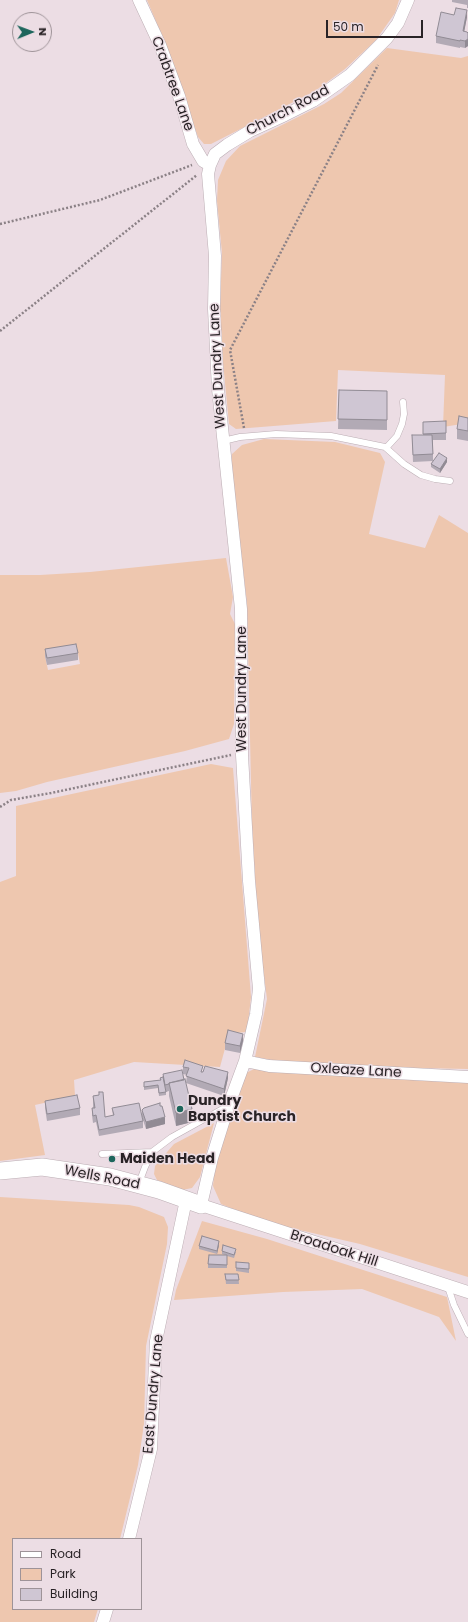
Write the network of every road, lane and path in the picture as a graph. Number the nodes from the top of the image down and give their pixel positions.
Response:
1 (139, 0) edge
2 (408, 0) edge
3 (379, 63) dead end
4 (206, 163) junction
5 (0, 224) edge
6 (0, 331) edge
7 (403, 402) dead end
8 (244, 437) junction
9 (223, 441) junction
10 (386, 448) junction
11 (450, 481) dead end
12 (242, 754) junction
13 (0, 807) edge
14 (245, 1061) junction
15 (468, 1077) edge
16 (228, 1107) junction
17 (152, 1152) junction
18 (102, 1154) dead end
19 (0, 1172) edge
20 (139, 1185) junction
21 (194, 1203) junction
22 (448, 1287) junction
23 (468, 1292) edge
24 (468, 1332) edge
25 (129, 1538) edge
26 (107, 1610) edge
27 (103, 1622) edge

1 - 4 street, Crabtree Lane
2 - 4 street, Church Road
3 - 8 path
4 - 5 path
4 - 6 path
4 - 9 street, West Dundry Lane
7 - 10 lane
8 - 9 lane
8 - 10 lane
9 - 12 street, West Dundry Lane
10 - 11 lane
12 - 13 path
12 - 14 street, West Dundry Lane
14 - 15 street, Oxleaze Lane
14 - 16 street, West Dundry Lane
16 - 17 lane
16 - 21 street, West Dundry Lane
17 - 18 lane
17 - 20 lane
19 - 20 street, Wells Road
20 - 21 street, Wells Road
21 - 22 street, Broadoak Hill
21 - 25 street, East Dundry Lane
22 - 23 street, Broadoak Hill
22 - 24 lane
26 - 27 street

